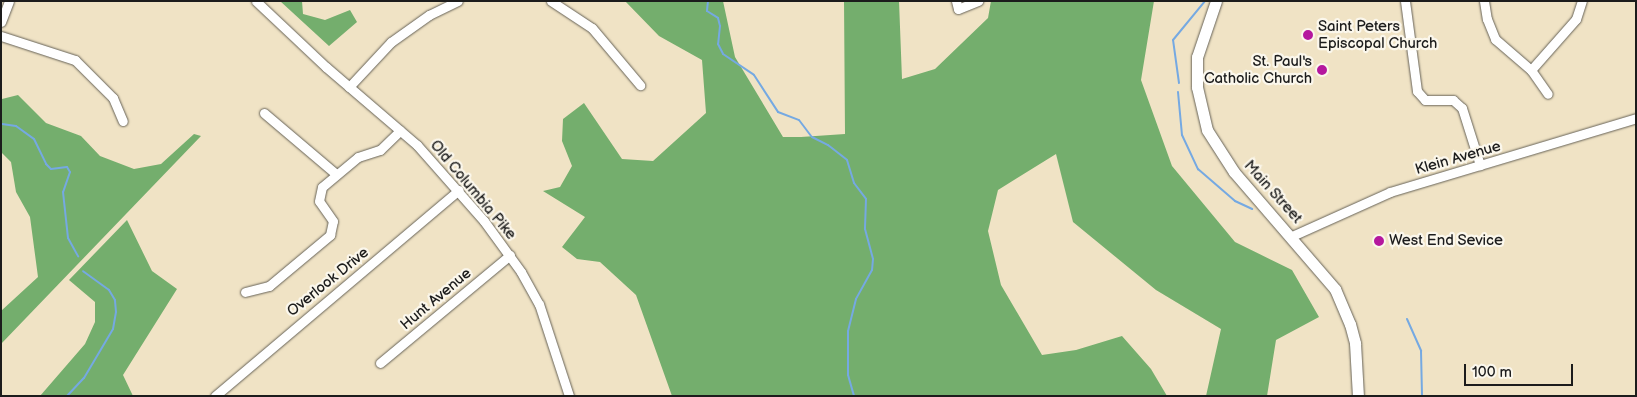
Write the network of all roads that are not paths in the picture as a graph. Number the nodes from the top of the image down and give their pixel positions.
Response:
1 (9, 1) edge
2 (256, 1) edge
3 (458, 1) edge
4 (551, 1) edge
5 (956, 1) edge
6 (978, 1) edge
7 (1404, 1) edge
8 (1484, 1) edge
9 (1582, 1) edge
10 (1215, 4) edge
11 (1, 22) edge
12 (1, 36) edge
13 (1531, 70) junction
14 (640, 85) dead end
15 (349, 87) junction
16 (1548, 94) dead end
17 (264, 113) dead end
18 (1636, 118) edge
19 (123, 121) dead end
20 (400, 131) junction
21 (1480, 165) junction
22 (336, 174) junction
23 (459, 190) junction
24 (1292, 236) junction
25 (510, 255) junction
26 (246, 292) dead end
27 (380, 363) dead end
28 (215, 396) edge
29 (568, 396) edge
30 (1358, 396) edge

1 - 11 street
2 - 15 street, Old Columbia Pike
3 - 15 street
4 - 14 street
5 - 6 street
7 - 21 street
8 - 13 street
9 - 13 street
10 - 24 main road, Main Street
12 - 19 street
13 - 16 street
15 - 20 street, Old Columbia Pike
17 - 22 street
18 - 21 street, Klein Avenue
20 - 22 street
20 - 23 street, Old Columbia Pike
21 - 24 street, Klein Avenue
22 - 26 street
23 - 25 street, Old Columbia Pike
23 - 28 street, Overlook Drive
24 - 30 main road, Main Street
25 - 27 street, Hunt Avenue
25 - 29 street, Old Columbia Pike

